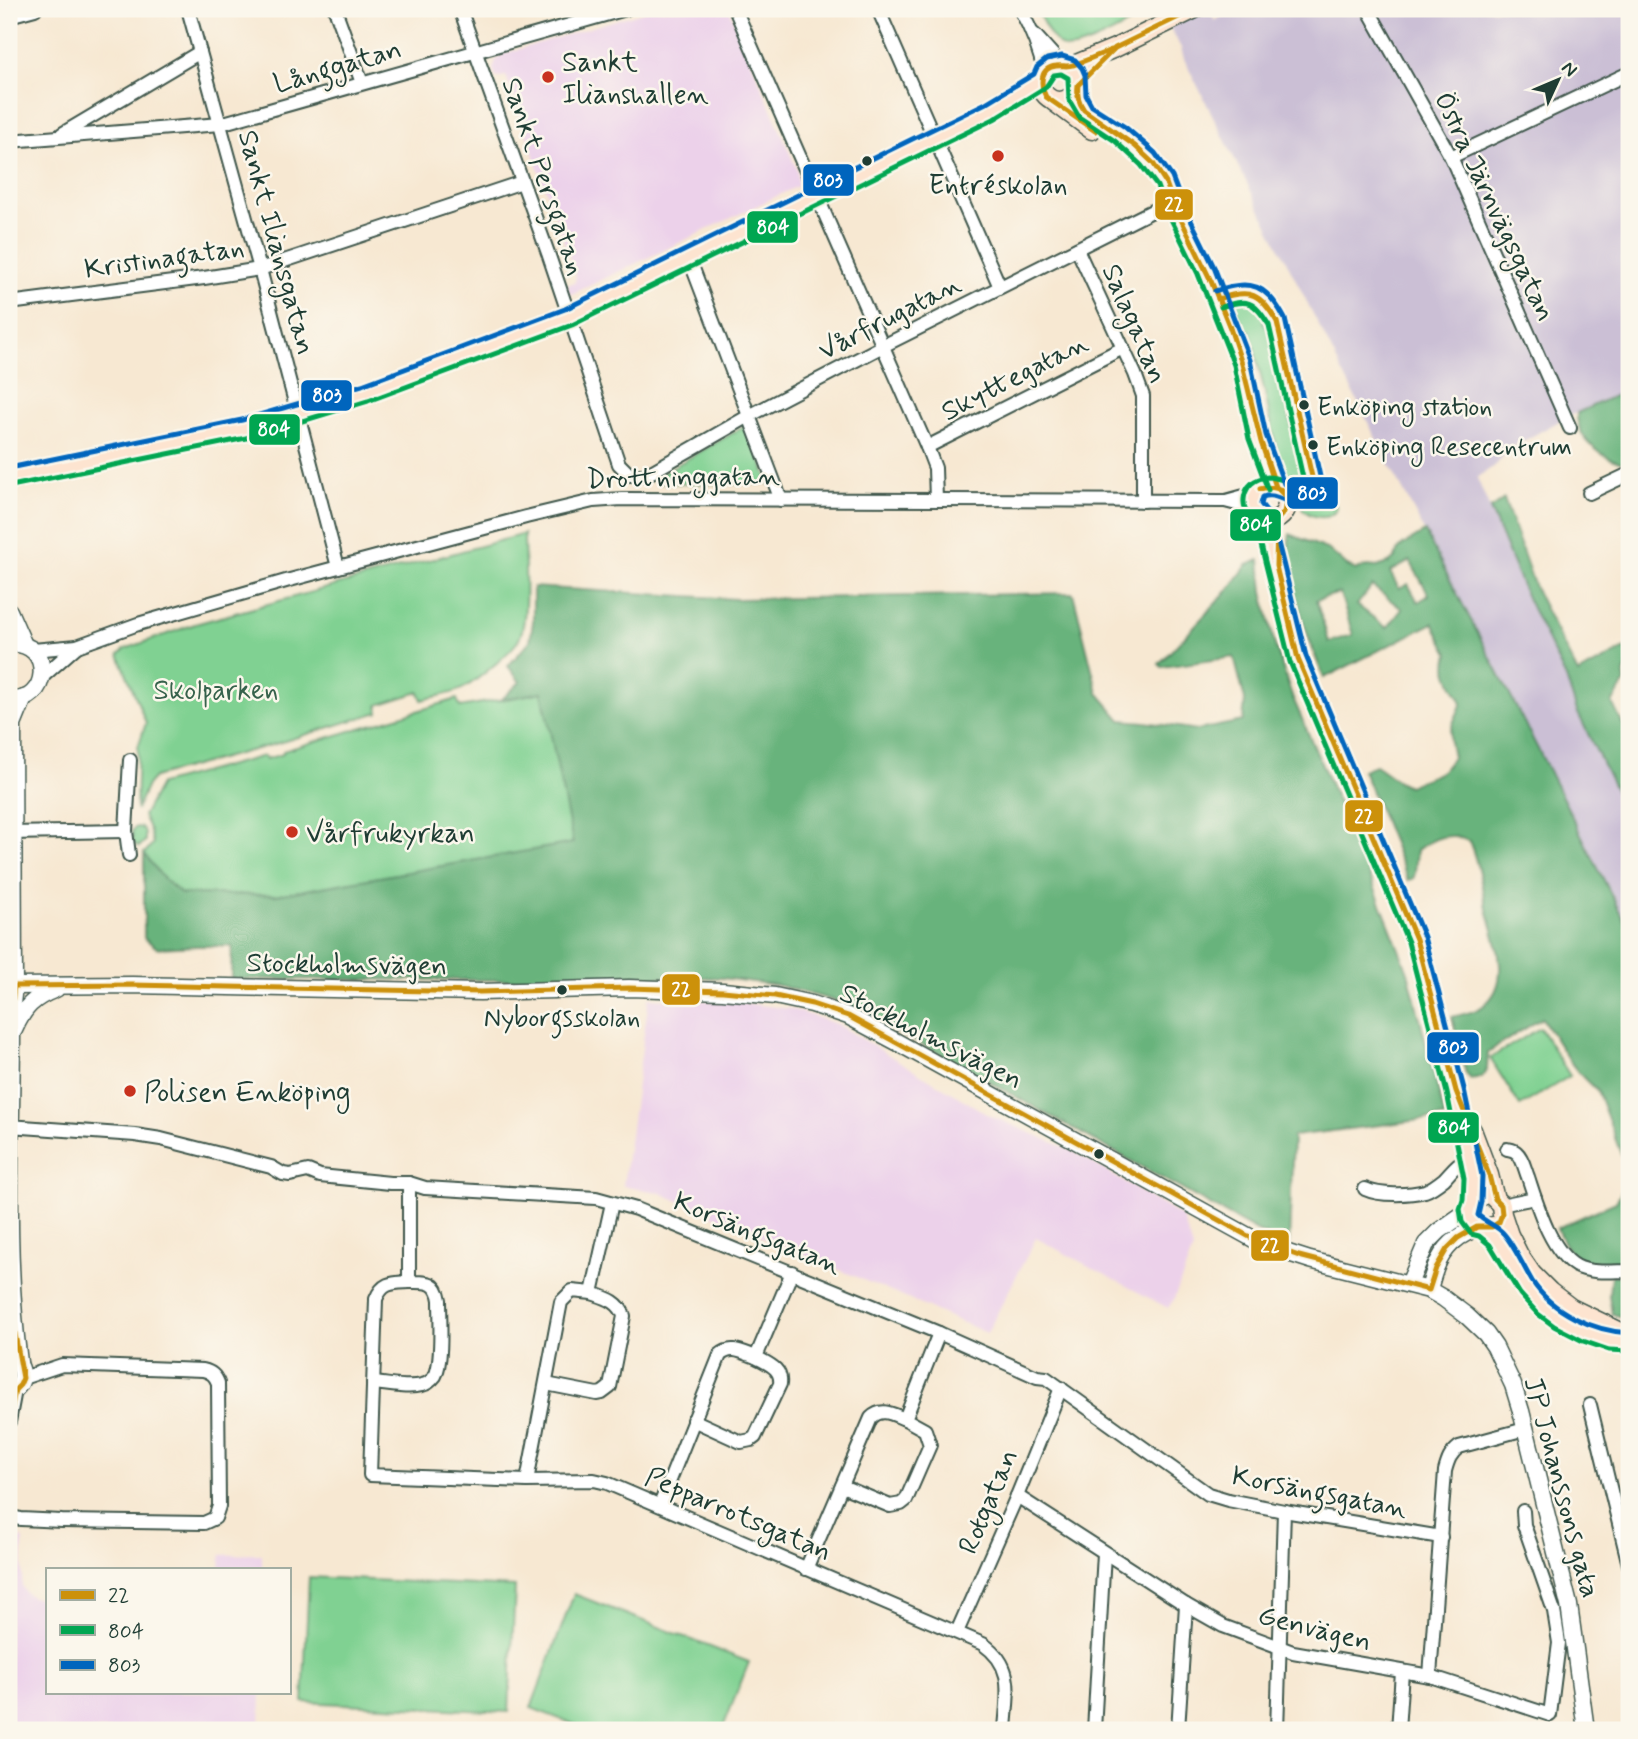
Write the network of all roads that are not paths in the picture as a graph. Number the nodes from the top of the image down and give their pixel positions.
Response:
1 (35, 9) edge
2 (188, 9) edge
3 (335, 9) edge
4 (460, 9) edge
5 (625, 9) edge
6 (735, 9) edge
7 (878, 9) edge
8 (1020, 9) edge
9 (1195, 9) edge
10 (1368, 9) edge
11 (594, 14) edge
12 (9, 16) edge
13 (1032, 32) junction
14 (1115, 48) junction
15 (200, 52) junction
16 (476, 52) junction
17 (1066, 66) junction
18 (1629, 73) edge
19 (362, 83) junction
20 (1046, 87) junction
21 (1077, 88) junction
22 (220, 124) junction
23 (57, 137) junction
24 (934, 137) junction
25 (9, 141) edge
26 (1451, 157) junction
27 (522, 182) junction
28 (817, 195) junction
29 (1172, 201) junction
30 (1077, 249) junction
31 (689, 258) junction
32 (260, 269) junction
33 (1000, 287) junction
34 (9, 303) edge
35 (568, 317) junction
36 (883, 346) junction
37 (1123, 348) junction
38 (298, 414) junction
39 (748, 416) junction
40 (1570, 428) dead end
41 (927, 447) junction
42 (629, 474) joint
43 (1629, 474) edge
44 (9, 477) edge
45 (1589, 493) dead end
46 (781, 500) junction
47 (936, 500) junction
48 (1143, 501) junction
49 (1264, 503) junction
50 (338, 567) junction
51 (9, 611) edge
52 (22, 646) edge
53 (77, 646) junction
54 (41, 678) junction
55 (16, 698) edge
56 (11, 720) edge
57 (131, 760) dead end
58 (126, 831) junction
59 (12, 833) edge
60 (129, 855) dead end
61 (11, 986) edge
62 (63, 986) junction
63 (12, 1036) junction
64 (1456, 1091) junction
65 (10, 1126) edge
66 (1507, 1149) dead end
67 (1469, 1158) junction
68 (409, 1183) junction
69 (1365, 1189) dead end
70 (1535, 1198) junction
71 (612, 1203) junction
72 (1471, 1206) junction
73 (1499, 1206) junction
74 (1480, 1228) junction
75 (10, 1271) edge
76 (1629, 1271) edge
77 (792, 1272) junction
78 (409, 1282) junction
79 (1409, 1284) junction
80 (1429, 1290) junction
81 (592, 1293) junction
82 (11, 1330) edge
83 (939, 1333) junction
84 (1629, 1336) edge
85 (1629, 1342) edge
86 (756, 1357) junction
87 (15, 1376) edge
88 (373, 1383) junction
89 (546, 1384) junction
90 (1061, 1388) junction
91 (1590, 1405) dead end
92 (905, 1419) junction
93 (693, 1420) junction
94 (9, 1422) edge
95 (1525, 1429) junction
96 (527, 1481) junction
97 (842, 1486) junction
98 (1017, 1496) junction
99 (660, 1505) junction
100 (1284, 1511) junction
101 (1523, 1511) dead end
102 (9, 1517) edge
103 (1440, 1537) junction
104 (1104, 1553) junction
105 (1629, 1565) edge
106 (806, 1569) junction
107 (1186, 1605) junction
108 (957, 1632) junction
109 (1279, 1648) junction
110 (1402, 1672) junction
111 (1430, 1676) junction
112 (1005, 1730) edge
113 (1094, 1730) edge
114 (1178, 1730) edge
115 (1277, 1730) edge
116 (1398, 1730) edge
117 (1586, 1730) edge

1 - 12 street
2 - 15 street, Sankt Iliansgatan
3 - 19 street
4 - 16 street, Sankt Persgatan
5 - 11 street, Långgatan
6 - 28 street
7 - 24 street
8 - 13 street
9 - 14 main road
10 - 26 street, Östra Järnvägsgatan
11 - 16 street, Långgatan
13 - 17 street
13 - 20 street
14 - 17 main road
14 - 21 main road
15 - 22 street, Sankt Iliansgatan
15 - 23 street, Långgatan
16 - 19 street, Långgatan
16 - 27 street, Sankt Persgatan
17 - 20 main road
17 - 21 main road
18 - 26 street
19 - 22 street, Långgatan
20 - 21 main road
20 - 24 main road
20 - 29 main road
21 - 29 main road
22 - 23 street, Långgatan
22 - 32 street, Sankt Iliansgatan
23 - 25 street, Långgatan
24 - 28 main road
24 - 33 street
26 - 40 street, Östra Järnvägsgatan
27 - 32 street, Kristinagatan
27 - 35 street, Sankt Persgatan
28 - 31 main road
28 - 36 street
29 - 30 street, Vårfrugatan
29 - 49 main road
30 - 33 street, Vårfrugatan
30 - 37 street, Salagatan
31 - 35 main road
31 - 39 street
32 - 34 street, Kristinagatan
32 - 38 street, Sankt Iliansgatan
33 - 36 street, Vårfrugatan
35 - 38 main road
35 - 42 street, Sankt Persgatan
36 - 39 street, Vårfrugatan
36 - 41 street
37 - 41 street, Skyttegatan
37 - 48 street, Salagatan
38 - 44 main road
38 - 50 street, Sankt Iliansgatan
39 - 42 street, Vårfrugatan
39 - 46 street
41 - 47 street
43 - 45 street
46 - 47 street, Drottninggatan
46 - 50 street, Drottninggatan
47 - 48 street, Drottninggatan
48 - 49 street, Drottninggatan
49 - 64 main road
50 - 53 street, Drottninggatan
51 - 52 street
52 - 53 street, Drottninggatan
52 - 54 street
53 - 54 street, Drottninggatan
54 - 55 street, Drottninggatan
55 - 56 street, Drottninggatan
56 - 59 street
57 - 58 street
58 - 59 street
58 - 60 street
59 - 61 street
61 - 62 street, Stockholmsvägen
61 - 63 street
62 - 63 street
62 - 79 street, Stockholmsvägen
63 - 65 street
64 - 67 main road
64 - 73 main road
65 - 68 street, Korsängsgatan
65 - 75 street
66 - 70 street
67 - 69 street
67 - 72 main road
68 - 71 street, Korsängsgatan
68 - 78 street
70 - 73 street
70 - 76 street
71 - 77 street, Korsängsgatan
71 - 81 street
72 - 73 main road
72 - 74 main road
72 - 79 street
73 - 74 main road
73 - 84 main road
74 - 80 street
74 - 85 main road
75 - 82 street
77 - 83 street, Korsängsgatan
77 - 86 street
78 - 88 street
78 - 88 street
79 - 80 street, Stockholmsvägen
80 - 95 street, JP Johanssons gata
81 - 89 street
81 - 89 street
82 - 87 street
83 - 90 street, Korsängsgatan
83 - 92 street
86 - 93 street
86 - 93 street
87 - 94 street
87 - 102 street
88 - 96 street, Pepparrotsgatan
89 - 96 street
90 - 98 street, Rotgatan
90 - 100 street, Korsängsgatan
91 - 105 street
92 - 97 street
92 - 97 street
93 - 99 street
95 - 103 street
95 - 117 street, JP Johanssons gata
96 - 99 street, Pepparrotsgatan
97 - 106 street
98 - 104 street, Genvägen
98 - 108 street, Rotgatan
99 - 106 street, Pepparrotsgatan
100 - 103 street, Korsängsgatan
100 - 109 street
101 - 111 street, Genvägen
103 - 111 street
104 - 107 street, Genvägen
104 - 113 street
106 - 108 street, Pepparrotsgatan
107 - 109 street, Genvägen
107 - 114 street
108 - 112 street, Pepparrotsgatan
109 - 110 street, Genvägen
109 - 115 street
110 - 111 street, Genvägen
110 - 116 street

